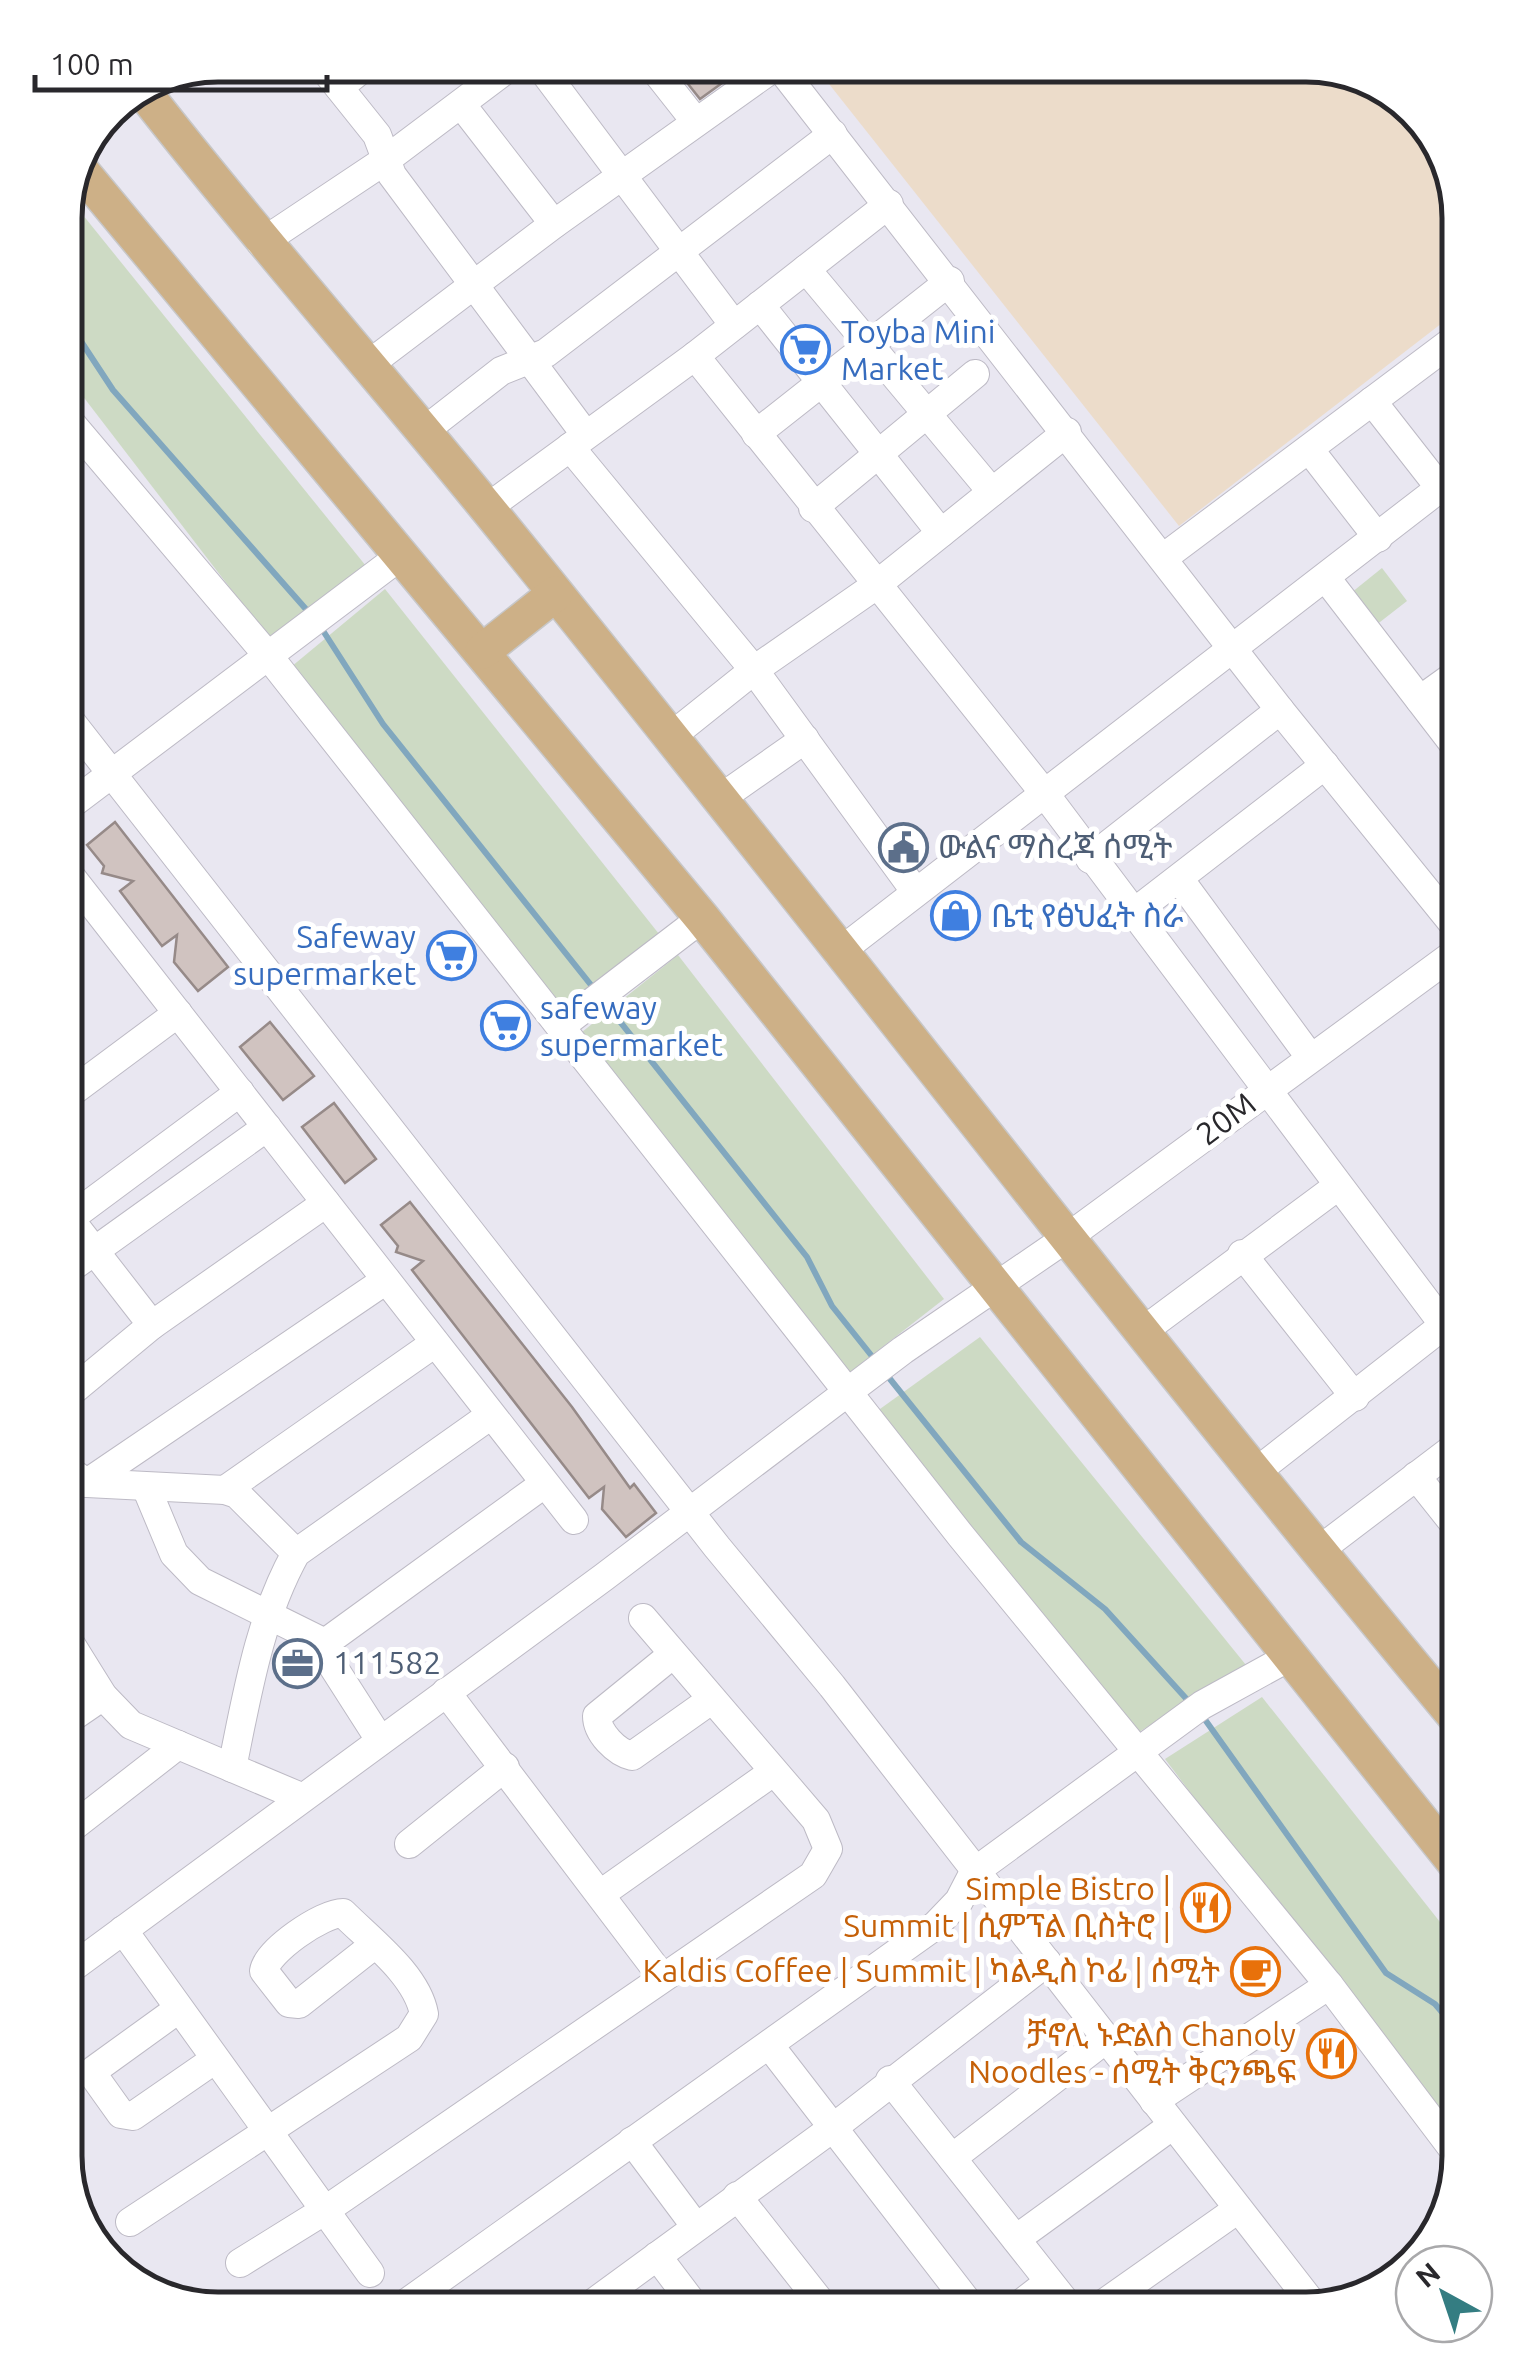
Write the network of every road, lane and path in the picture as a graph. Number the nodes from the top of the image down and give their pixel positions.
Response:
1 (334, 83) edge
2 (344, 83) edge
3 (488, 83) edge
4 (552, 83) edge
5 (665, 83) edge
6 (752, 83) edge
7 (792, 83) edge
8 (338, 88) junction
9 (150, 101) edge
10 (460, 104) junction
11 (696, 122) junction
12 (832, 134) junction
13 (386, 159) junction
14 (622, 176) junction
15 (88, 180) edge
16 (889, 204) junction
17 (554, 224) junction
18 (261, 242) junction
19 (678, 251) junction
20 (806, 269) junction
21 (950, 281) junction
22 (474, 284) junction
23 (760, 305) junction
24 (734, 325) junction
25 (869, 345) junction
26 (1442, 349) edge
27 (695, 356) junction
28 (528, 360) junction
29 (368, 365) junction
30 (975, 374) dead end
31 (822, 382) junction
32 (1372, 401) junction
33 (926, 414) junction
34 (424, 431) junction
35 (1066, 432) junction
36 (756, 434) junction
37 (83, 437) edge
38 (577, 441) junction
39 (1309, 449) junction
40 (878, 454) junction
41 (1442, 473) edge
42 (1442, 487) edge
43 (992, 492) junction
44 (487, 508) junction
45 (813, 508) junction
46 (942, 533) junction
47 (1378, 538) junction
48 (403, 554) junction
49 (1164, 558) junction
50 (1326, 578) junction
51 (875, 586) junction
52 (555, 594) junction
53 (1234, 650) junction
54 (482, 651) junction
55 (270, 658) junction
56 (754, 670) junction
57 (1442, 684) edge
58 (1420, 700) junction
59 (1280, 710) junction
60 (1442, 728) edge
61 (83, 735) edge
62 (669, 738) junction
63 (805, 740) junction
64 (1325, 766) junction
65 (114, 772) junction
66 (1045, 794) junction
67 (83, 795) edge
68 (718, 800) junction
69 (1090, 859) junction
70 (1180, 880) junction
71 (915, 892) junction
72 (83, 893) edge
73 (1442, 911) edge
74 (1132, 914) junction
75 (702, 918) junction
76 (838, 953) junction
77 (1442, 962) edge
78 (178, 1013) junction
79 (561, 1026) junction
80 (1310, 1057) junction
81 (83, 1084) edge
82 (1265, 1090) junction
83 (240, 1092) junction
84 (268, 1127) junction
85 (1338, 1186) junction
86 (326, 1202) junction
87 (83, 1206) edge
88 (1068, 1236) junction
89 (83, 1239) edge
90 (94, 1253) junction
91 (1242, 1254) junction
92 (83, 1260) edge
93 (386, 1280) junction
94 (994, 1288) junction
95 (1442, 1322) edge
96 (152, 1325) junction
97 (1144, 1331) junction
98 (1442, 1341) edge
99 (435, 1343) junction
100 (83, 1382) edge
101 (858, 1384) junction
102 (1356, 1397) junction
103 (491, 1415) junction
104 (1442, 1457) edge
105 (83, 1472) edge
106 (1256, 1472) junction
107 (1416, 1476) junction
108 (83, 1477) edge
109 (544, 1484) junction
110 (146, 1487) junction
111 (225, 1490) junction
112 (1442, 1509) edge
113 (690, 1511) junction
114 (574, 1520) dead end
115 (1318, 1551) junction
116 (296, 1552) junction
117 (269, 1615) junction
118 (643, 1618) dead end
119 (324, 1643) junction
120 (672, 1654) junction
121 (1291, 1656) junction
122 (83, 1664) edge
123 (1442, 1678) edge
124 (446, 1692) junction
125 (103, 1696) junction
126 (711, 1700) junction
127 (83, 1710) edge
128 (380, 1740) junction
129 (178, 1745) junction
130 (1139, 1752) junction
131 (232, 1768) junction
132 (504, 1768) junction
133 (773, 1772) junction
134 (301, 1797) junction
135 (83, 1819) edge
136 (409, 1844) dead end
137 (1442, 1847) edge
138 (974, 1872) junction
139 (602, 1893) junction
140 (123, 1930) junction
141 (374, 1945) dead end
142 (83, 1960) edge
143 (1047, 1962) junction
144 (662, 1977) junction
145 (1329, 1985) junction
146 (177, 2010) junction
147 (1106, 2039) junction
148 (770, 2046) junction
149 (214, 2060) junction
150 (890, 2080) junction
151 (1154, 2101) junction
152 (1173, 2125) junction
153 (834, 2127) junction
154 (270, 2131) junction
155 (1442, 2135) edge
156 (632, 2141) junction
157 (952, 2158) junction
158 (737, 2196) junction
159 (1238, 2209) junction
160 (327, 2210) junction
161 (130, 2222) dead end
162 (696, 2227) junction
163 (1016, 2239) junction
164 (657, 2256) junction
165 (240, 2263) dead end
166 (370, 2273) dead end
167 (1050, 2282) junction
168 (423, 2291) edge
169 (609, 2291) edge
170 (684, 2291) edge
171 (812, 2292) edge
172 (960, 2292) edge
173 (1037, 2292) edge
174 (1058, 2292) edge
175 (1120, 2292) edge
176 (1302, 2292) edge

1 - 8 street
2 - 8 street
3 - 10 street
4 - 14 street
5 - 11 street
6 - 11 street
7 - 12 street
8 - 13 street
9 - 18 main road
10 - 13 street
10 - 17 street
11 - 14 street
12 - 16 street
12 - 19 street
13 - 18 street
13 - 22 street
14 - 17 street
14 - 19 street
15 - 48 main road
16 - 20 street
16 - 21 street
17 - 22 street
18 - 29 main road
19 - 24 street
19 - 28 street
20 - 23 street
20 - 25 street
21 - 25 street
21 - 35 street
22 - 28 street
22 - 29 street
23 - 24 street
23 - 31 street
24 - 27 street
25 - 31 street
25 - 33 street
26 - 32 street
27 - 36 street
27 - 38 street
28 - 34 street
28 - 38 street
29 - 34 main road
30 - 33 street
31 - 36 street
31 - 40 street
32 - 39 street
32 - 41 street
33 - 40 street
33 - 43 street
34 - 44 main road
35 - 43 street
35 - 49 street
36 - 45 street
37 - 55 street
38 - 44 street
38 - 56 street
39 - 47 street
39 - 49 street
40 - 45 street
40 - 46 street
42 - 47 street
43 - 46 street
44 - 52 main road
45 - 51 street
46 - 51 street
47 - 50 street
48 - 54 main road
48 - 55 street
49 - 53 street
50 - 53 street
50 - 58 street
51 - 56 street
51 - 66 street
52 - 54 main road
52 - 62 main road
53 - 59 street
53 - 66 street
54 - 75 main road
55 - 65 street
55 - 79 street
56 - 62 street
56 - 63 street
57 - 58 street
58 - 60 street
59 - 64 street
59 - 69 street
61 - 65 street
62 - 68 main road
63 - 68 street
63 - 71 street
64 - 70 street
64 - 73 street
65 - 67 street
65 - 113 street
66 - 69 street
66 - 71 street
68 - 76 main road
69 - 74 street
70 - 74 street
70 - 80 street
71 - 76 street
72 - 78 street
74 - 82 street
75 - 79 street
75 - 94 main road
76 - 88 main road
77 - 80 street, 20M
78 - 81 street
78 - 83 street
79 - 101 street
80 - 82 street, 20M
82 - 85 street
82 - 88 street, 20M
83 - 84 street
83 - 87 street
84 - 86 street
84 - 90 street
85 - 91 street
85 - 95 street
86 - 93 street
86 - 96 street
88 - 94 street, 20M
88 - 97 main road
89 - 90 street
90 - 92 street
90 - 96 street
91 - 97 street
91 - 102 street
93 - 99 street
93 - 105 street
94 - 101 street, 20M
94 - 121 main road
96 - 100 street
97 - 106 main road
98 - 102 street
99 - 103 street
99 - 111 street
101 - 113 street, 20M
101 - 130 street
102 - 106 street
103 - 109 street
103 - 116 street
104 - 107 street
106 - 115 main road
107 - 112 street
107 - 115 street
108 - 110 street
109 - 114 street
109 - 119 street
110 - 111 street
110 - 117 street
111 - 116 street
113 - 124 street, 20M
113 - 138 street
115 - 123 main road
116 - 117 street
117 - 119 street
117 - 131 street
118 - 120 street
119 - 128 street
120 - 126 street
120 - 126 street
121 - 130 street
121 - 137 main road
122 - 125 street
124 - 128 street, 20M
124 - 132 street
125 - 127 street
125 - 129 street
126 - 133 street
128 - 134 street, 20M
129 - 131 street
129 - 135 street
130 - 138 street
130 - 145 street
131 - 134 street
132 - 136 street
132 - 139 street
133 - 139 street
133 - 144 street
134 - 140 street, 20M
138 - 143 street
138 - 148 street
139 - 144 street
140 - 142 street, 20M
140 - 146 street
141 - 154 street
143 - 147 street
143 - 150 street
144 - 160 street
145 - 151 street
145 - 155 street
146 - 149 street
146 - 149 street
147 - 151 street
147 - 157 street
148 - 153 street
148 - 156 street
149 - 154 street
150 - 153 street
150 - 157 street
151 - 152 street
152 - 159 street
152 - 163 street
153 - 158 street
153 - 172 street
154 - 160 street
154 - 161 street
156 - 162 street
156 - 168 street
157 - 163 street
158 - 162 street
158 - 171 street
159 - 175 street
159 - 176 street
160 - 165 street
160 - 166 street
162 - 164 street
163 - 167 street
164 - 169 street
164 - 170 street
167 - 173 street
167 - 174 street

